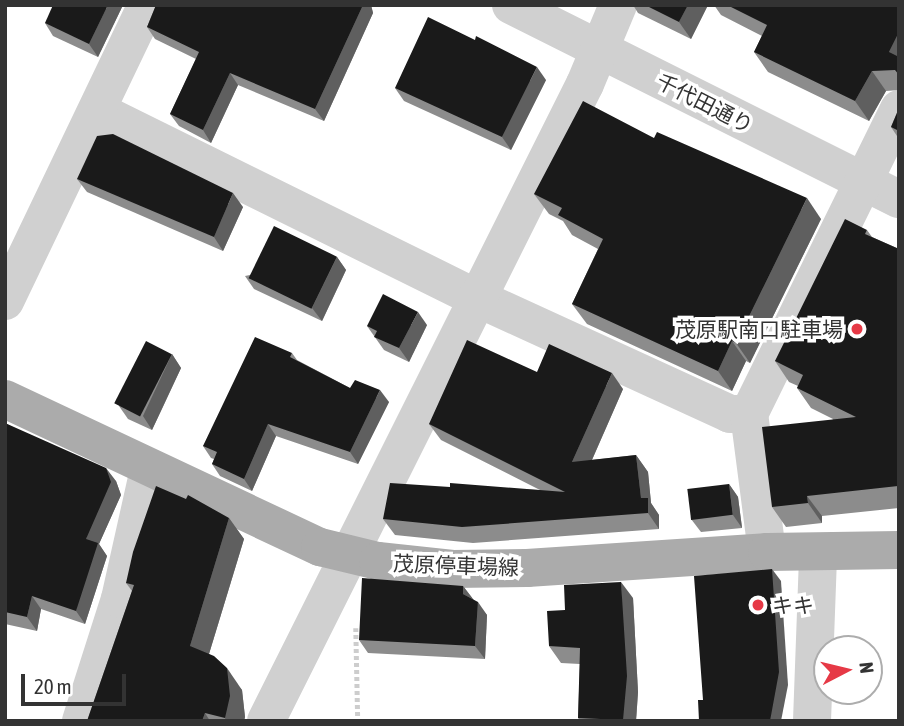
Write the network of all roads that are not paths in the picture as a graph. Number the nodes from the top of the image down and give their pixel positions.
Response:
1 (147, 5) edge
2 (511, 5) edge
3 (618, 5) edge
4 (599, 49) junction
5 (899, 108) edge
6 (98, 111) junction
7 (882, 192) edge
8 (477, 298) junction
9 (5, 301) edge
10 (5, 399) edge
11 (749, 414) junction
12 (149, 469) junction
13 (899, 550) edge
14 (767, 552) junction
15 (351, 554) junction
16 (818, 554) junction
17 (81, 721) edge
18 (266, 721) edge
19 (812, 721) edge

1 - 6 street
2 - 4 street, 千代田通り
3 - 4 street
4 - 7 street, 千代田通り
4 - 8 street
5 - 7 street
6 - 8 street
6 - 9 street
7 - 11 street
8 - 11 street
8 - 15 street
10 - 12 main road, 茂原停車場線
11 - 14 street
12 - 15 main road, 茂原停車場線
12 - 17 street
13 - 16 main road, 茂原停車場線
14 - 15 main road, 茂原停車場線
14 - 16 main road, 茂原停車場線
15 - 18 street
16 - 19 street

